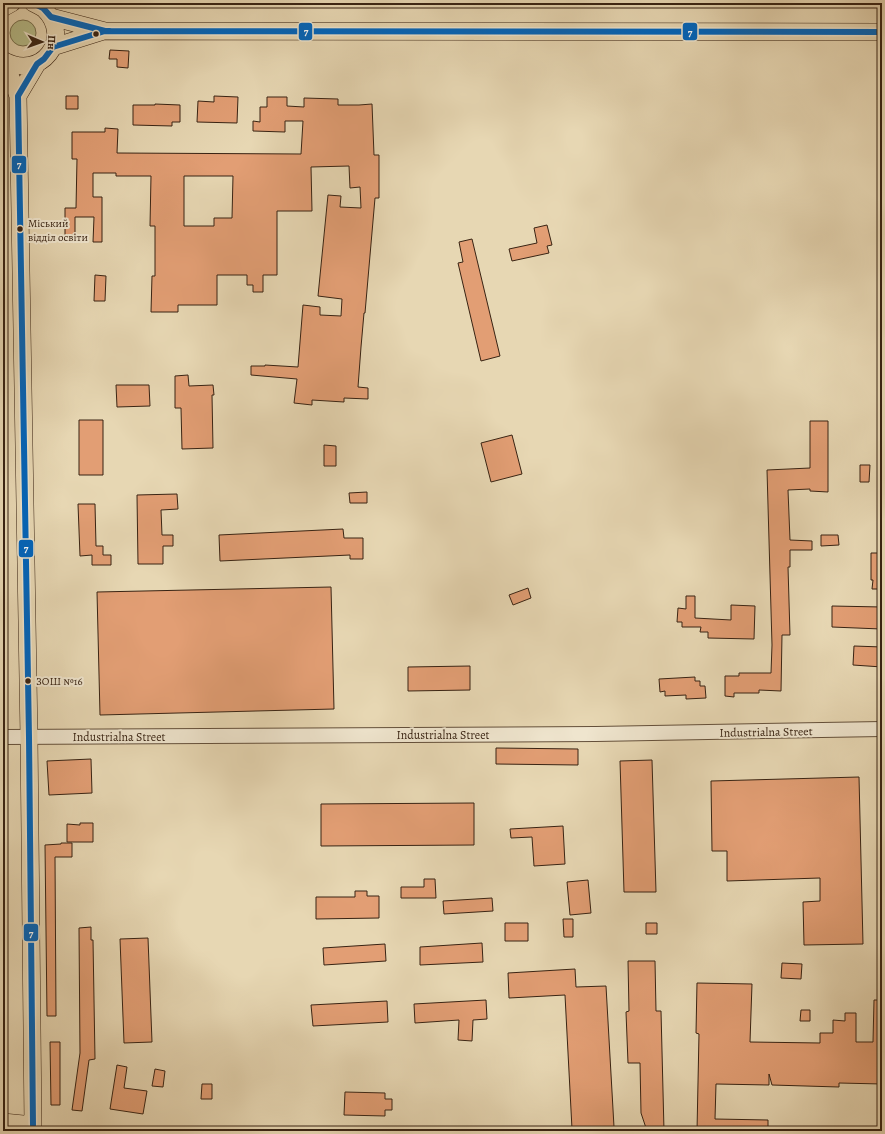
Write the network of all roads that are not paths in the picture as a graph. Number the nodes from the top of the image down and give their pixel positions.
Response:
1 (33, 3) edge
2 (50, 17) junction
3 (105, 31) junction
4 (882, 32) edge
5 (53, 47) junction
6 (4, 61) edge
7 (37, 64) junction
8 (18, 96) junction
9 (882, 729) edge
10 (29, 737) junction
11 (3, 738) edge
12 (3, 1122) edge
13 (34, 1128) edge

1 - 2 main road
2 - 3 main road
2 - 5 main road
3 - 4 main road
3 - 5 main road
5 - 7 main road
6 - 7 main road
6 - 8 main road
7 - 8 main road
8 - 10 main road
9 - 10 street, Industrialna Street
10 - 11 street, Industrialna Street
10 - 13 main road
12 - 13 main road

